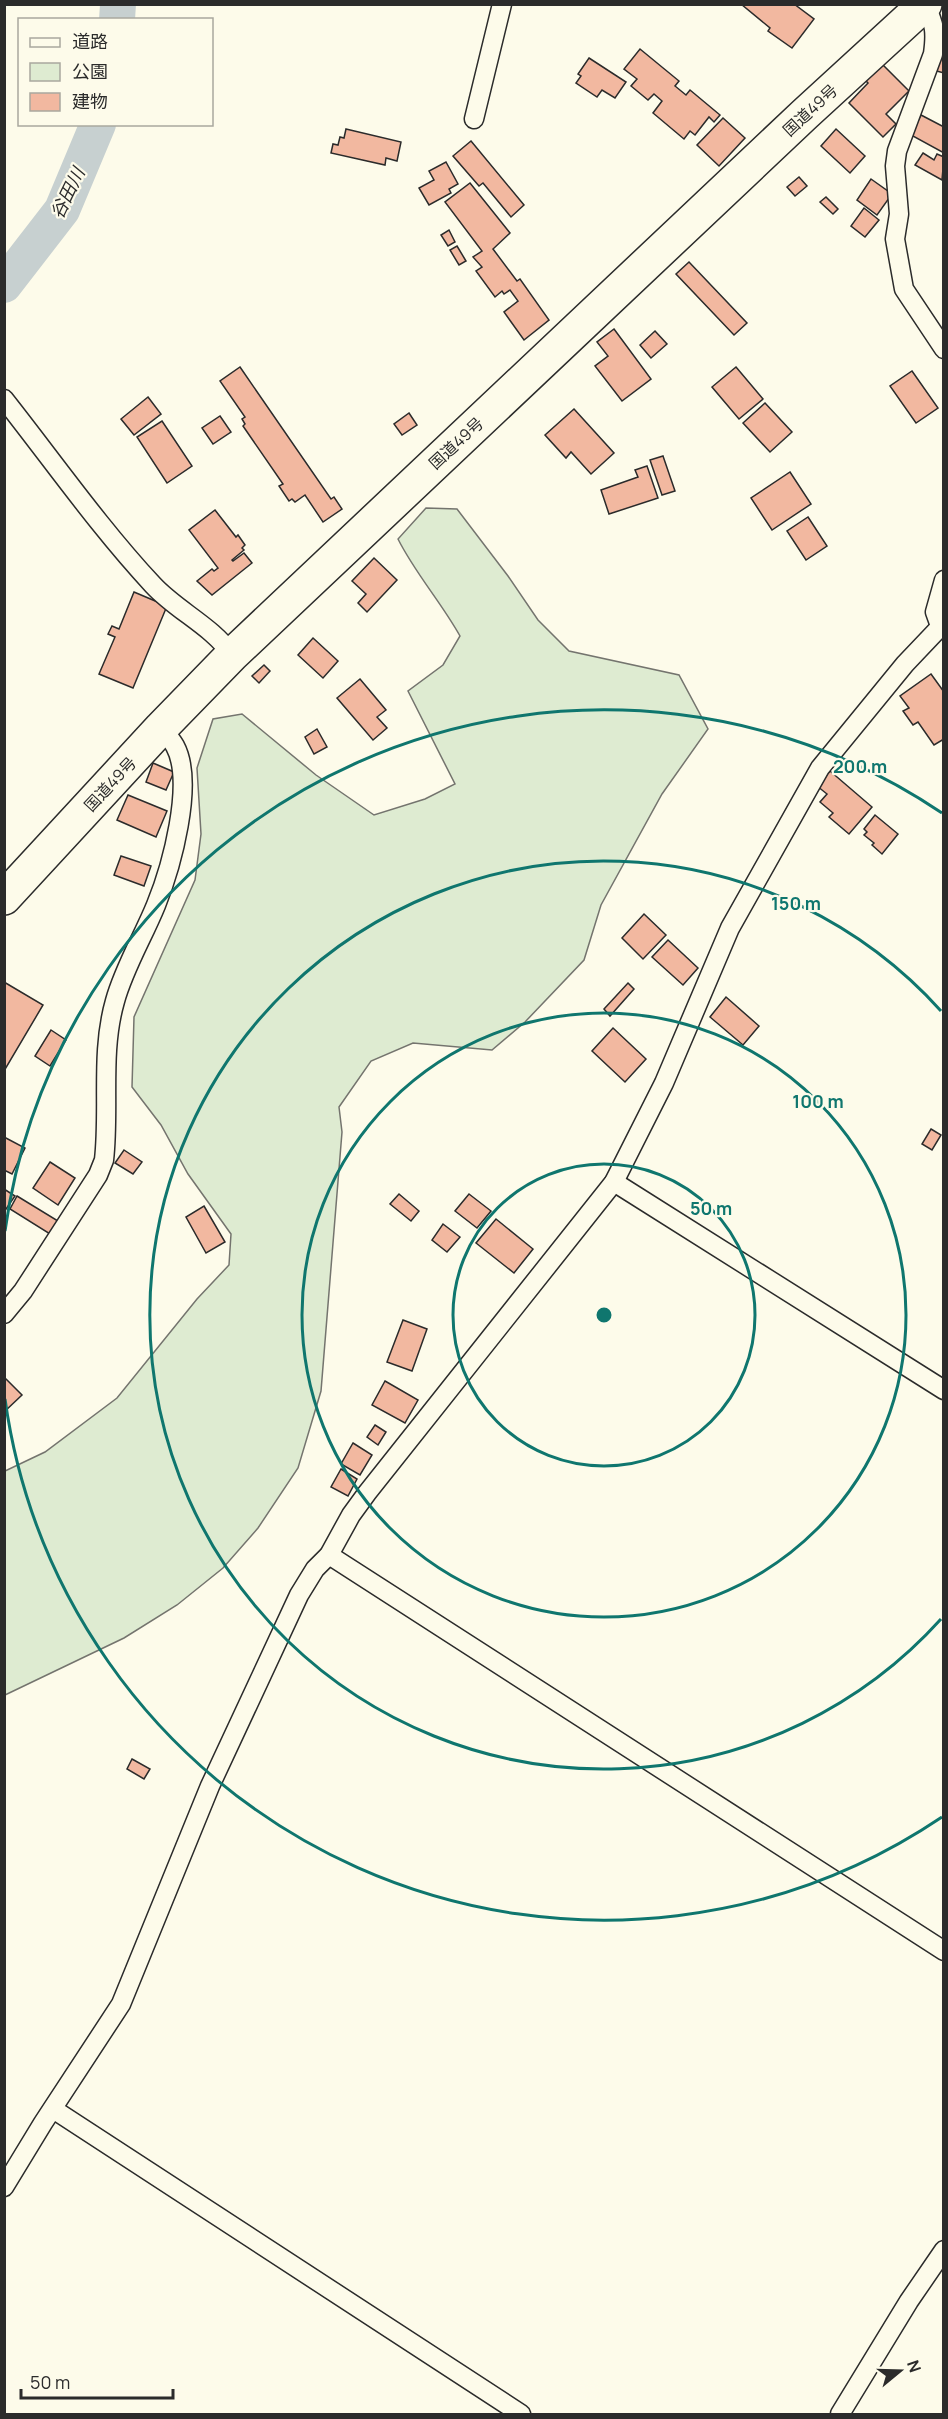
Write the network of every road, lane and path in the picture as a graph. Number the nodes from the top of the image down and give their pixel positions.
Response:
1 (502, 4) edge
2 (925, 4) edge
3 (474, 119) dead end
4 (944, 349) edge
5 (4, 399) edge
6 (944, 580) edge
7 (942, 624) edge
8 (232, 655) junction
9 (161, 728) junction
10 (4, 898) edge
11 (614, 1182) junction
12 (4, 1314) edge
13 (944, 1390) edge
14 (329, 1555) junction
15 (944, 1951) edge
16 (52, 2109) junction
17 (4, 2187) edge
18 (944, 2250) edge
19 (521, 2415) edge
20 (840, 2415) edge

1 - 3 street
2 - 4 street
2 - 8 highway, 国道49号
5 - 8 street
6 - 7 street
7 - 11 street
8 - 9 highway, 国道49号
9 - 10 highway, 国道49号
9 - 12 street
11 - 13 street
11 - 14 street
14 - 15 street
14 - 16 street
16 - 17 street
16 - 19 street
18 - 20 street

